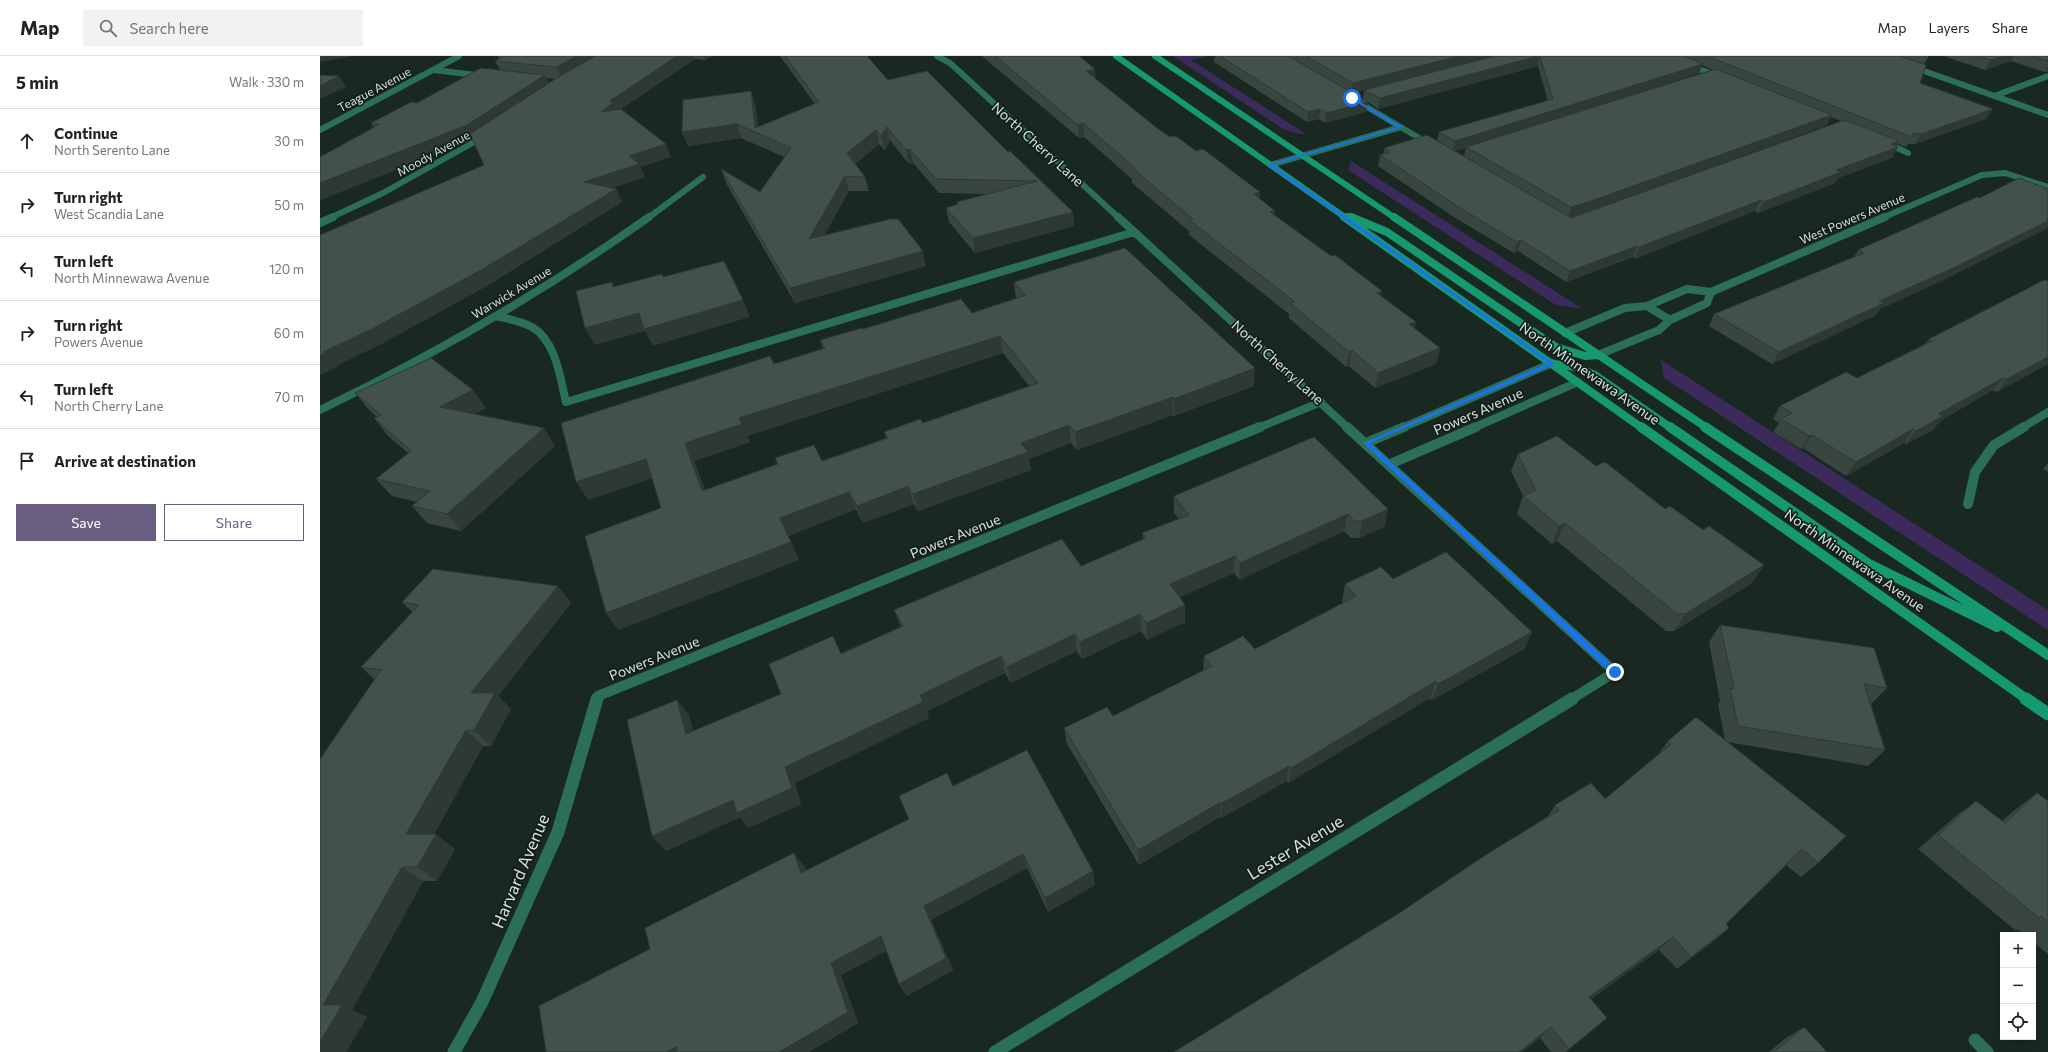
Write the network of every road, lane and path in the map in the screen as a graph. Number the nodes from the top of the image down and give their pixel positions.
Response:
1 (459, 56) edge
2 (937, 56) edge
3 (1116, 56) edge
4 (1155, 56) edge
5 (1668, 56) edge
6 (1904, 64) edge
7 (434, 70) junction
8 (1712, 74) junction
9 (1704, 76) edge
10 (2048, 76) edge
11 (492, 77) edge
12 (1726, 80) edge
13 (1359, 96) edge
14 (1994, 96) junction
15 (2048, 116) edge
16 (1401, 127) junction
17 (320, 130) edge
18 (491, 133) edge
19 (1882, 142) edge
20 (1439, 149) edge
21 (1908, 152) edge
22 (1304, 155) junction
23 (1270, 165) junction
24 (703, 177) dead end
25 (2048, 187) edge
26 (1328, 207) junction
27 (320, 223) edge
28 (1134, 232) junction
29 (1711, 292) junction
30 (1647, 306) junction
31 (496, 316) junction
32 (1670, 320) junction
33 (1565, 333) junction
34 (1598, 355) junction
35 (1552, 364) junction
36 (1578, 382) junction
37 (1321, 402) junction
38 (320, 410) edge
39 (2048, 412) edge
40 (1366, 443) junction
41 (1390, 464) junction
42 (1968, 504) dead end
43 (2032, 644) junction
44 (2048, 655) edge
45 (1615, 672) joint
46 (598, 696) joint
47 (2048, 714) edge
48 (1975, 1040) dead end
49 (454, 1052) edge
50 (995, 1052) edge
51 (1987, 1052) edge

1 - 7 street, Teague Avenue
2 - 28 street, North Cherry Lane
3 - 23 main road, North Minnewawa Avenue
4 - 22 main road, North Minnewawa Avenue
5 - 8 street
6 - 14 street
7 - 11 street
7 - 17 street, Teague Avenue
8 - 9 street
8 - 12 street
10 - 14 street
13 - 16 street
14 - 15 street
16 - 20 street
16 - 22 street
18 - 27 street, Moody Avenue
19 - 21 street
22 - 23 street
22 - 33 main road, North Minnewawa Avenue
23 - 26 main road, North Minnewawa Avenue
24 - 31 street, Warwick Avenue
25 - 29 street, West Powers Avenue
26 - 34 main road
26 - 35 main road, North Minnewawa Avenue
28 - 31 street
28 - 37 street, North Cherry Lane
29 - 30 street, West Powers Avenue
29 - 32 street, West Powers Avenue
30 - 32 street
30 - 33 street, West Powers Avenue
31 - 38 street, Warwick Avenue
32 - 34 street, West Powers Avenue
33 - 34 main road, North Minnewawa Avenue
34 - 43 main road, North Minnewawa Avenue
35 - 36 main road, North Minnewawa Avenue
35 - 40 street, Powers Avenue
35 - 43 main road
36 - 41 street, Powers Avenue
36 - 47 main road, North Minnewawa Avenue
37 - 40 street, North Cherry Lane
37 - 46 street, Powers Avenue
39 - 42 street
40 - 41 street, North Cherry Lane
41 - 45 street, North Cherry Lane
43 - 44 main road, North Minnewawa Avenue
45 - 50 street, Lester Avenue
46 - 49 street, Harvard Avenue
48 - 51 street

